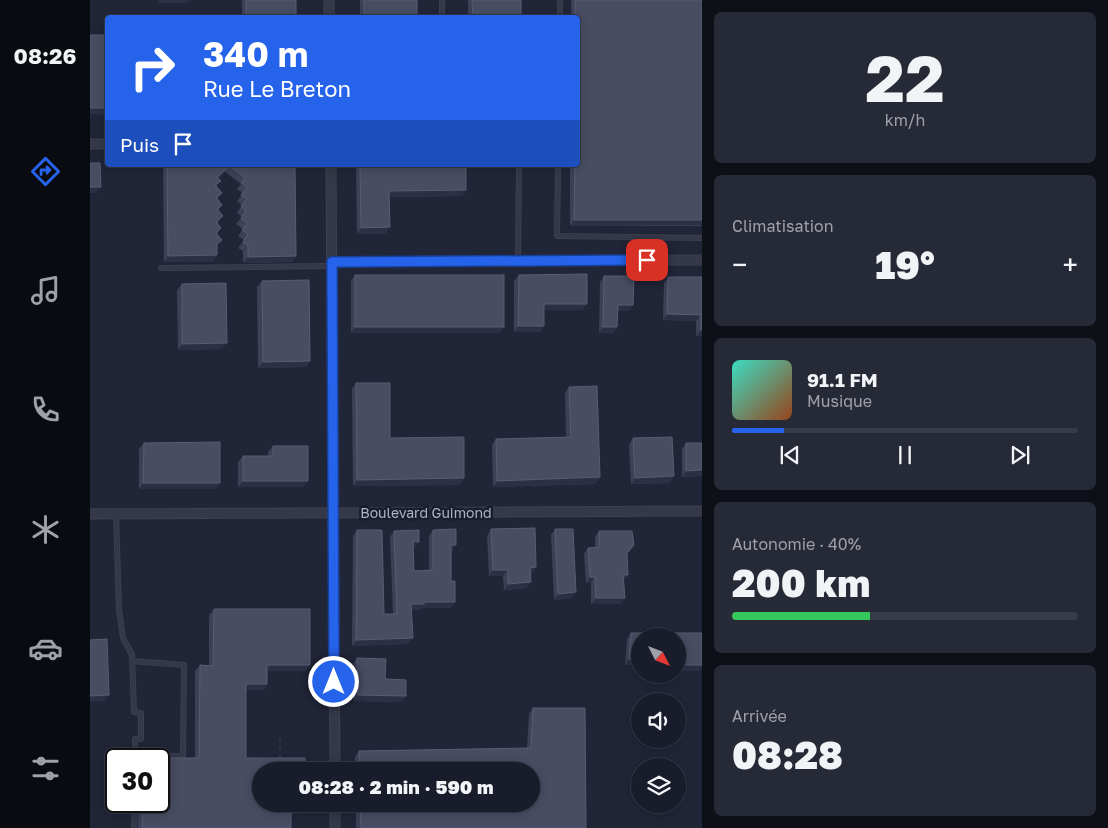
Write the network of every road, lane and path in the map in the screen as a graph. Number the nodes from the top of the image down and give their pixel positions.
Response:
1 (328, 0) edge
2 (442, 0) edge
3 (560, 0) edge
4 (329, 15) edge
5 (442, 15) edge
6 (560, 15) edge
7 (90, 144) edge
8 (105, 144) edge
9 (331, 167) edge
10 (519, 167) edge
11 (558, 167) edge
12 (702, 238) edge
13 (702, 260) edge
14 (518, 261) junction
15 (332, 264) junction
16 (161, 268) dead end
17 (702, 511) edge
18 (334, 512) junction
19 (90, 514) edge
20 (116, 514) junction
21 (132, 661) junction
22 (280, 739) dead end
23 (135, 748) edge
24 (170, 756) edge
25 (280, 762) edge
26 (335, 762) edge
27 (335, 812) edge
28 (135, 813) edge
29 (134, 828) edge
30 (335, 828) edge

1 - 4 street
2 - 5 lane
3 - 6 lane
7 - 8 street
9 - 15 street
10 - 14 lane
11 - 12 lane
13 - 14 street
14 - 15 street
15 - 16 lane
15 - 18 street
17 - 18 street, Boulevard Guimond
18 - 20 street, Boulevard Guimond
18 - 26 street
19 - 20 street, Boulevard Guimond
20 - 21 lane
21 - 23 lane
21 - 24 lane
22 - 25 path
27 - 30 street
28 - 29 lane

